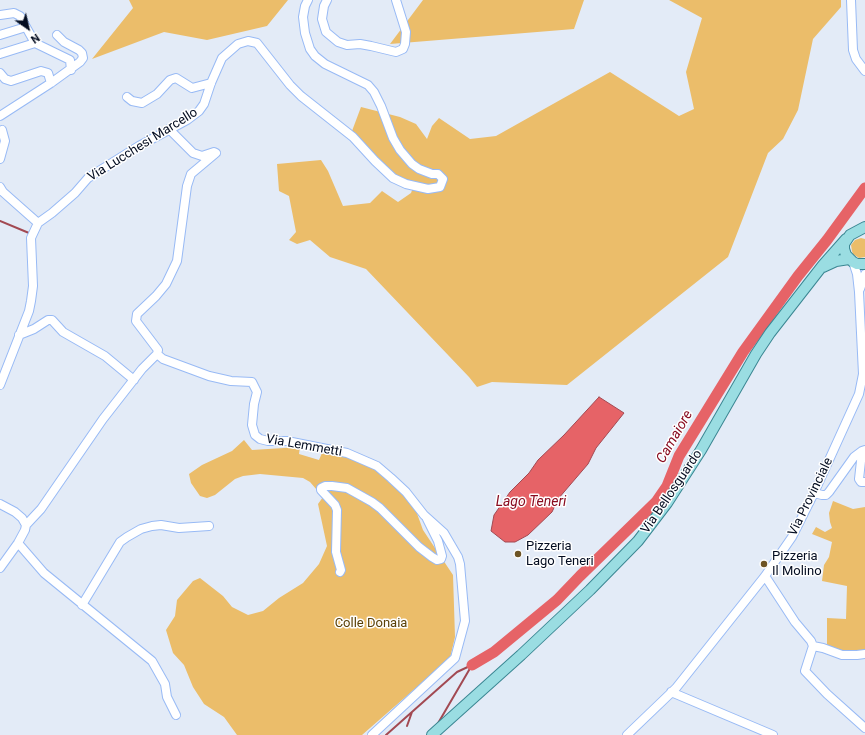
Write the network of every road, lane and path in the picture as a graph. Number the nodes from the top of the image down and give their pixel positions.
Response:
1 (308, 0) edge
2 (327, 0) edge
3 (396, 0) edge
4 (851, 0) edge
5 (0, 15) edge
6 (26, 27) junction
7 (0, 35) edge
8 (57, 35) dead end
9 (36, 43) junction
10 (0, 54) edge
11 (71, 70) junction
12 (865, 71) edge
13 (0, 74) edge
14 (51, 83) junction
15 (211, 83) junction
16 (127, 97) dead end
17 (0, 116) edge
18 (169, 129) junction
19 (0, 130) edge
20 (0, 159) edge
21 (0, 187) edge
22 (38, 223) junction
23 (863, 230) edge
24 (846, 239) junction
25 (851, 260) junction
26 (865, 264) edge
27 (821, 268) junction
28 (865, 274) edge
29 (860, 292) junction
30 (18, 335) junction
31 (157, 354) junction
32 (134, 380) junction
33 (0, 385) edge
34 (865, 482) edge
35 (814, 493) junction
36 (0, 504) edge
37 (424, 515) junction
38 (26, 525) junction
39 (209, 526) dead end
40 (18, 544) junction
41 (0, 568) edge
42 (340, 572) dead end
43 (765, 576) junction
44 (82, 605) junction
45 (813, 646) junction
46 (865, 654) edge
47 (671, 692) junction
48 (176, 716) dead end
49 (865, 728) edge
50 (372, 735) edge
51 (432, 735) edge
52 (627, 735) edge
53 (773, 735) edge

1 - 15 street, Via Lucchesi Marcello
2 - 3 street
4 - 12 street
5 - 6 street
6 - 7 street
6 - 9 street
8 - 11 street
9 - 10 street
9 - 11 street
11 - 14 street
13 - 14 street
14 - 17 street
15 - 16 street
15 - 18 street, Via Lucchesi Marcello
18 - 22 street, Via Lucchesi Marcello
18 - 31 street
19 - 20 street
21 - 22 street
22 - 30 street
23 - 24 main road
24 - 25 main road, Via Provinciale
24 - 27 main road
25 - 26 main road
25 - 27 main road
25 - 29 street, Via Provinciale
27 - 51 main road, Via Bellosguardo
28 - 29 street, Via Provinciale
29 - 35 street, Via Provinciale
30 - 32 street
30 - 33 street
31 - 32 street
31 - 37 street, Via Lemmetti
32 - 38 street
34 - 35 street
35 - 43 street, Via Provinciale
36 - 38 street
37 - 42 street
37 - 50 street, Via Lemmetti
38 - 40 street
39 - 44 street
40 - 41 street
40 - 44 street
43 - 45 street
43 - 47 street, Via Provinciale
44 - 48 street
45 - 46 street
45 - 49 street
47 - 52 street, Via Provinciale
47 - 53 street

